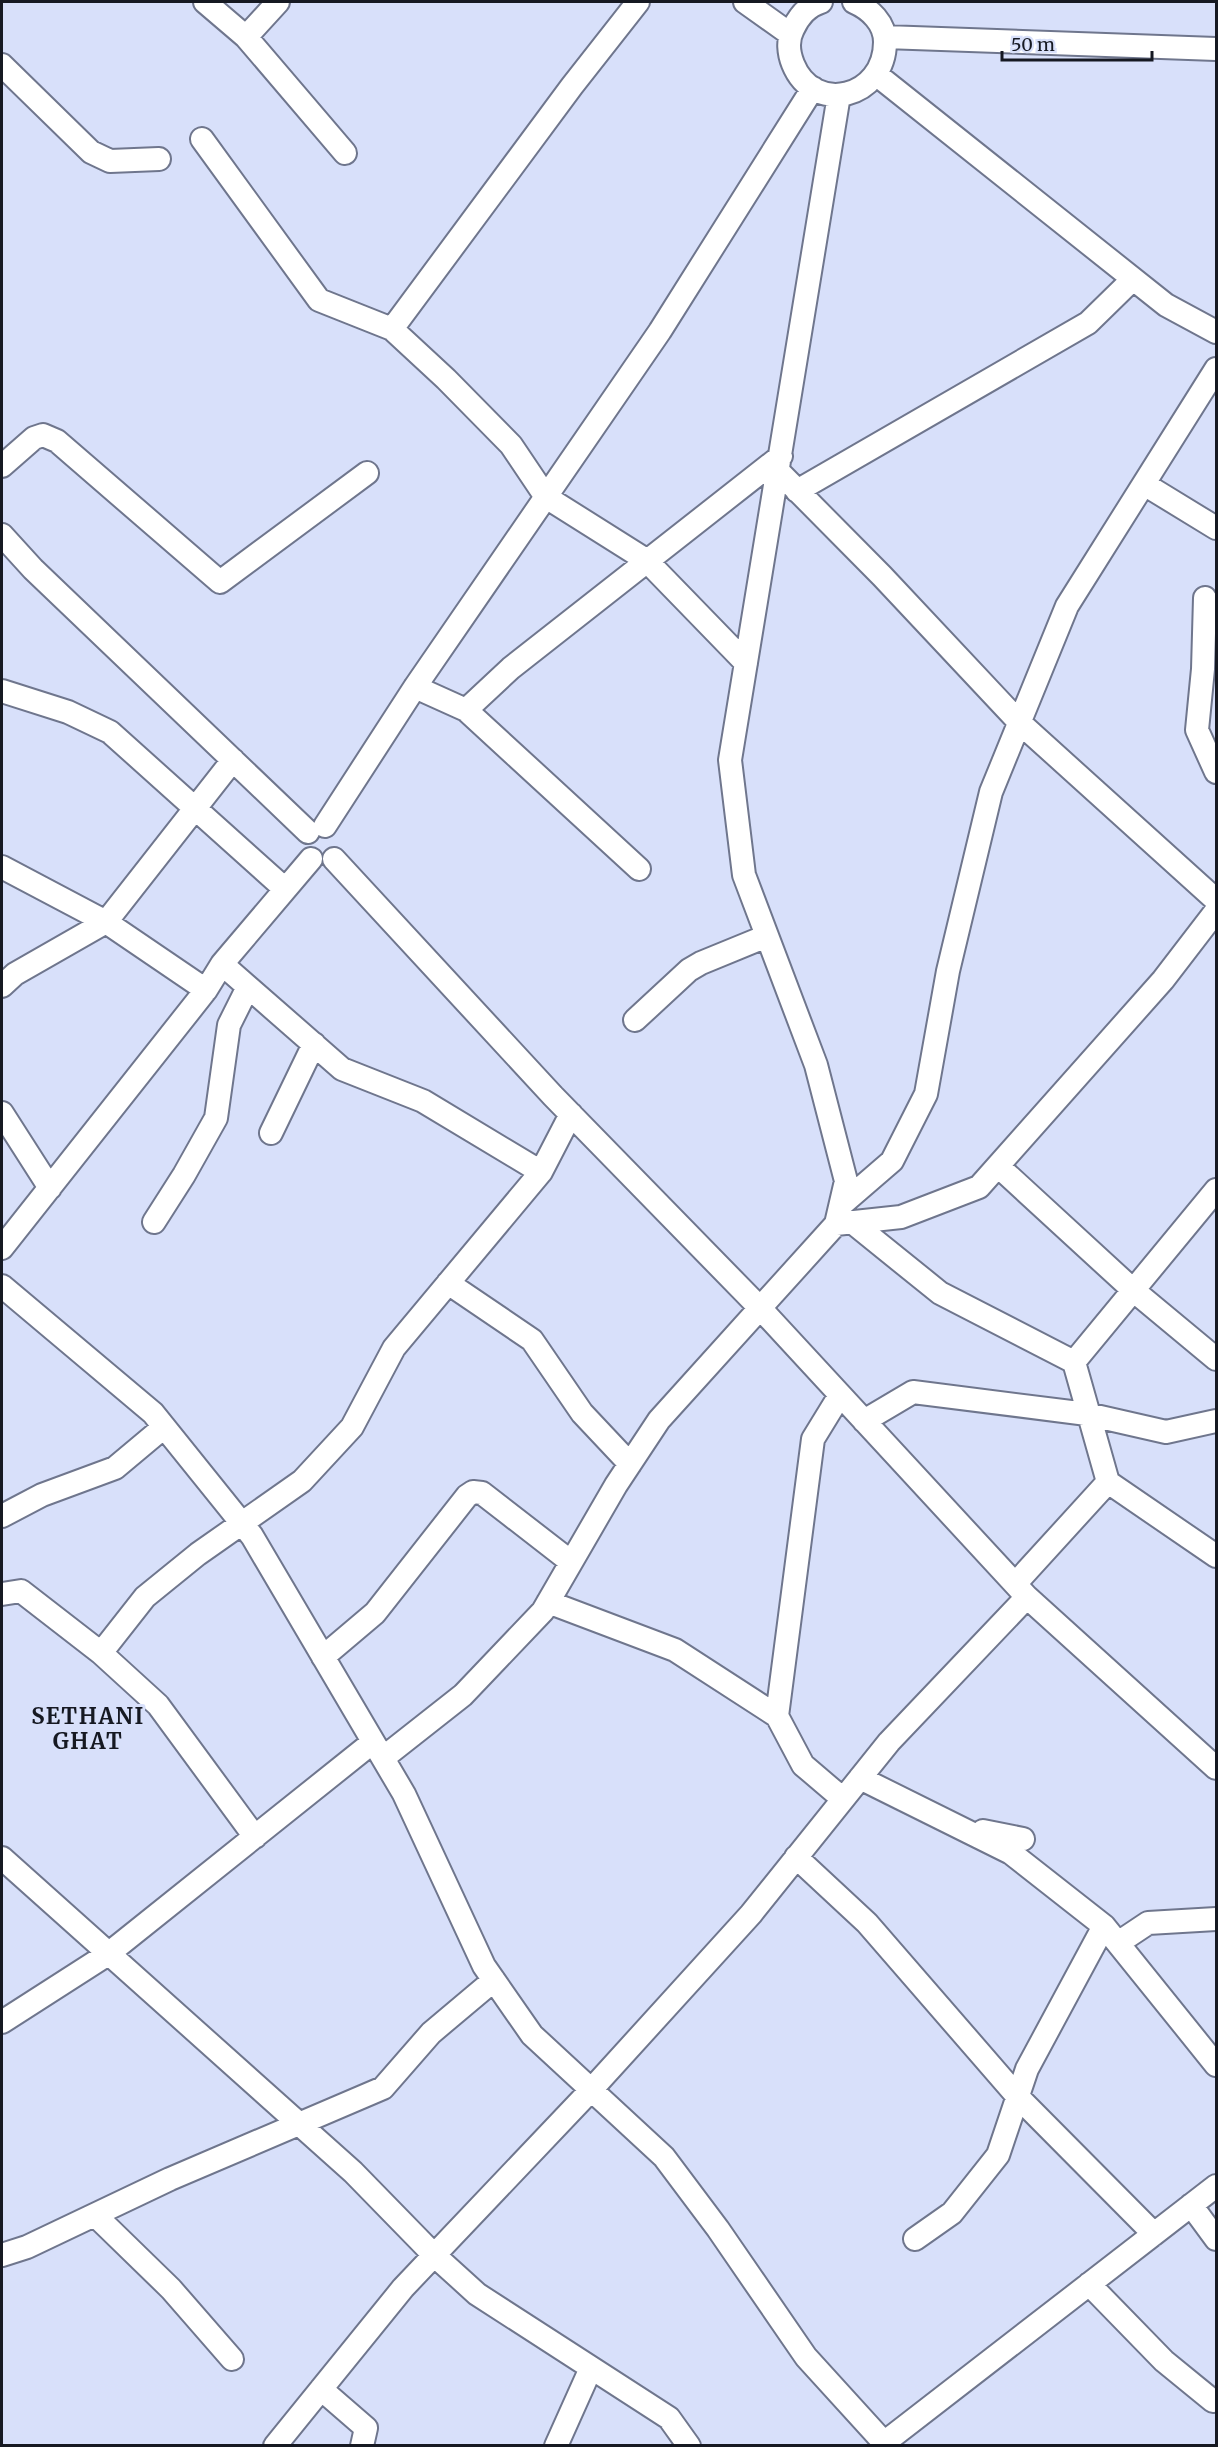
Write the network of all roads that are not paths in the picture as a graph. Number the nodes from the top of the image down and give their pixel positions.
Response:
1 (205, 2) edge
2 (279, 2) edge
3 (638, 2) edge
4 (745, 2) edge
5 (821, 2) edge
6 (873, 11) edge
7 (790, 34) junction
8 (246, 37) junction
9 (1216, 49) edge
10 (2, 65) edge
11 (877, 75) junction
12 (813, 88) junction
13 (839, 95) junction
14 (202, 139) dead end
15 (345, 153) dead end
16 (159, 159) dead end
17 (1133, 279) junction
18 (392, 329) junction
19 (1216, 332) edge
20 (1216, 369) edge
21 (779, 464) junction
22 (2, 466) edge
23 (367, 474) dead end
24 (1144, 484) junction
25 (797, 490) junction
26 (546, 497) junction
27 (1216, 528) edge
28 (2, 535) edge
29 (646, 560) junction
30 (1205, 598) dead end
31 (746, 663) junction
32 (1210, 666) edge
33 (415, 687) junction
34 (2, 691) edge
35 (466, 710) junction
36 (1020, 723) junction
37 (233, 760) junction
38 (1216, 772) edge
39 (194, 808) junction
40 (317, 829) junction
41 (334, 858) junction
42 (311, 859) junction
43 (2, 867) edge
44 (639, 869) dead end
45 (285, 889) junction
46 (1216, 900) edge
47 (1216, 911) edge
48 (106, 922) junction
49 (767, 936) junction
50 (222, 964) junction
51 (2, 986) edge
52 (248, 987) junction
53 (207, 990) junction
54 (635, 1020) dead end
55 (314, 1044) junction
56 (2, 1113) edge
57 (571, 1114) junction
58 (271, 1133) dead end
59 (998, 1166) junction
60 (541, 1172) junction
61 (50, 1188) junction
62 (1216, 1190) edge
63 (843, 1217) junction
64 (154, 1222) dead end
65 (2, 1248) edge
66 (448, 1283) junction
67 (2, 1286) edge
68 (1133, 1290) junction
69 (760, 1308) junction
70 (1216, 1359) edge
71 (1074, 1362) junction
72 (840, 1395) junction
73 (1087, 1414) junction
74 (864, 1421) junction
75 (1216, 1421) edge
76 (164, 1427) junction
77 (630, 1464) junction
78 (1108, 1482) junction
79 (2, 1516) edge
80 (242, 1523) junction
81 (1216, 1556) edge
82 (571, 1562) junction
83 (1021, 1591) junction
84 (2, 1594) edge
85 (548, 1602) junction
86 (101, 1653) junction
87 (323, 1657) junction
88 (777, 1716) junction
89 (378, 1750) junction
90 (1216, 1768) edge
91 (860, 1778) junction
92 (843, 1799) junction
93 (955, 1826) junction
94 (255, 1837) junction
95 (1023, 1839) dead end
96 (796, 1857) junction
97 (2, 1858) edge
98 (1216, 1919) edge
99 (1111, 1934) junction
100 (108, 1954) junction
101 (494, 1980) junction
102 (2, 2022) edge
103 (1216, 2065) edge
104 (591, 2090) junction
105 (1018, 2097) junction
106 (298, 2125) junction
107 (1216, 2186) edge
108 (1191, 2205) junction
109 (95, 2215) junction
110 (1154, 2234) junction
111 (915, 2239) dead end
112 (1216, 2239) edge
113 (2, 2255) edge
114 (434, 2255) junction
115 (1089, 2284) junction
116 (232, 2359) dead end
117 (591, 2368) junction
118 (321, 2389) junction
119 (1213, 2401) dead end
120 (884, 2444) edge
121 (275, 2445) edge
122 (362, 2445) edge
123 (556, 2445) edge
124 (689, 2445) edge

1 - 8 street
2 - 8 street
3 - 18 street
4 - 7 street
5 - 7 street
6 - 9 street
6 - 11 street
7 - 12 street
8 - 15 street
10 - 16 street
11 - 13 street
11 - 17 street
12 - 13 street
12 - 26 street
13 - 21 street
14 - 18 street
17 - 19 street
17 - 25 street
18 - 26 street
20 - 24 street
21 - 25 street
21 - 29 street
21 - 31 street
22 - 23 street
24 - 27 street
24 - 36 street
25 - 36 street
26 - 29 street
26 - 33 street
28 - 37 street
29 - 31 street
29 - 35 street
30 - 32 street
31 - 49 street
32 - 38 street
33 - 35 street
33 - 40 street
34 - 39 street
35 - 44 street
36 - 46 street
36 - 63 street
37 - 39 street
37 - 40 street
39 - 45 street
39 - 48 street
40 - 41 street
40 - 42 street
41 - 42 street
41 - 57 street
42 - 45 street
43 - 48 street
45 - 50 street
47 - 59 street
48 - 51 street
48 - 53 street
49 - 54 street
49 - 63 street
50 - 52 street
50 - 53 street
52 - 55 street
52 - 64 street
53 - 61 street
55 - 58 street
55 - 60 street
56 - 61 street
57 - 60 street
57 - 69 street
59 - 63 street
59 - 68 street
60 - 66 street
61 - 65 street
62 - 68 street
63 - 69 street
63 - 71 street
66 - 77 street
66 - 80 street
67 - 76 street
68 - 70 street
68 - 71 street
69 - 72 street
69 - 77 street
71 - 73 street
72 - 74 street
72 - 88 street
73 - 74 street
73 - 75 street
73 - 78 street
74 - 83 street
76 - 79 street
76 - 80 street
77 - 82 street
78 - 81 street
78 - 83 street
80 - 86 street
80 - 87 street
82 - 85 street
82 - 87 street
83 - 90 street
83 - 91 street
84 - 86 street
85 - 88 street
85 - 89 street
86 - 94 street
87 - 89 street
88 - 92 street
89 - 94 street
89 - 101 street
91 - 92 street
91 - 93 street
92 - 96 street
93 - 95 street
93 - 99 street
94 - 100 street
96 - 104 street
96 - 105 street
97 - 100 street
98 - 99 street
99 - 103 street
99 - 105 street
100 - 102 street
100 - 106 street
101 - 104 street
101 - 106 street
104 - 114 street
104 - 120 street
105 - 110 street
105 - 111 street
106 - 109 street
106 - 114 street
107 - 108 street
108 - 110 street
108 - 112 street
109 - 113 street
109 - 116 street
110 - 115 street
114 - 117 street
114 - 118 street
115 - 119 street
115 - 120 street
117 - 123 street
117 - 124 street
118 - 121 street
118 - 122 street

